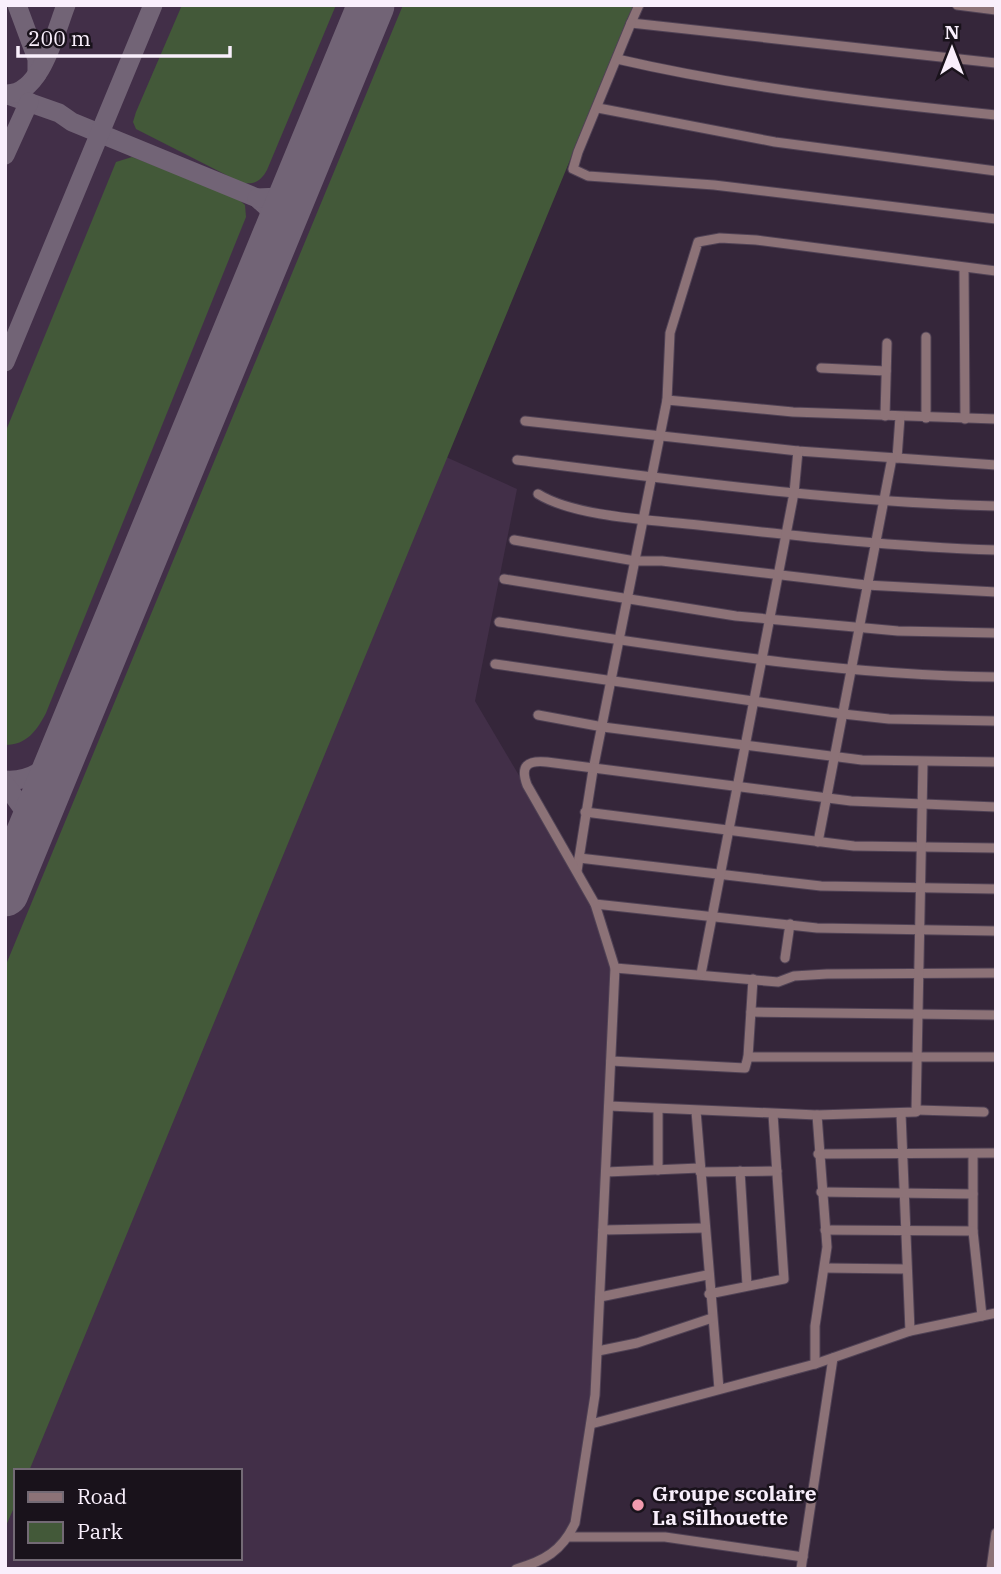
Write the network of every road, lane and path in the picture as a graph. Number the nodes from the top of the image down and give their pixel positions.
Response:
1 (639, 5) edge
2 (957, 5) edge
3 (996, 10) edge
4 (631, 23) junction
5 (617, 59) junction
6 (996, 63) edge
7 (598, 108) junction
8 (996, 116) edge
9 (996, 171) edge
10 (996, 219) edge
11 (964, 268) junction
12 (996, 271) edge
13 (926, 337) dead end
14 (887, 343) dead end
15 (821, 368) dead end
16 (886, 371) junction
17 (667, 400) junction
18 (885, 416) junction
19 (900, 417) junction
20 (926, 418) junction
21 (965, 419) junction
22 (996, 419) edge
23 (525, 421) dead end
24 (659, 438) junction
25 (798, 451) junction
26 (895, 458) junction
27 (517, 460) dead end
28 (996, 465) edge
29 (650, 479) junction
30 (794, 493) junction
31 (538, 494) dead end
32 (884, 498) junction
33 (996, 506) edge
34 (644, 519) junction
35 (785, 534) junction
36 (514, 540) dead end
37 (876, 543) junction
38 (996, 550) edge
39 (635, 561) junction
40 (777, 577) junction
41 (504, 579) dead end
42 (866, 585) junction
43 (996, 592) edge
44 (628, 600) junction
45 (769, 619) junction
46 (499, 622) dead end
47 (859, 627) junction
48 (996, 633) edge
49 (621, 640) junction
50 (761, 660) junction
51 (495, 664) dead end
52 (852, 669) junction
53 (996, 677) edge
54 (612, 683) junction
55 (753, 704) junction
56 (843, 714) junction
57 (538, 715) dead end
58 (996, 721) edge
59 (603, 727) junction
60 (744, 745) junction
61 (835, 757) junction
62 (923, 762) junction
63 (996, 762) edge
64 (593, 770) junction
65 (735, 788) junction
66 (828, 799) junction
67 (922, 805) junction
68 (996, 807) edge
69 (586, 812) junction
70 (728, 831) junction
71 (818, 842) junction
72 (920, 847) junction
73 (996, 848) edge
74 (579, 858) junction
75 (577, 871) junction
76 (719, 874) junction
77 (920, 888) junction
78 (996, 889) edge
79 (595, 904) junction
80 (711, 915) junction
81 (790, 924) junction
82 (919, 929) junction
83 (996, 931) edge
84 (785, 958) dead end
85 (615, 968) junction
86 (919, 973) junction
87 (996, 973) edge
88 (701, 974) junction
89 (753, 979) junction
90 (751, 1012) junction
91 (919, 1014) junction
92 (996, 1015) edge
93 (918, 1056) junction
94 (748, 1057) junction
95 (996, 1057) edge
96 (611, 1061) junction
97 (609, 1106) junction
98 (658, 1109) junction
99 (917, 1110) junction
100 (696, 1111) junction
101 (984, 1112) dead end
102 (773, 1114) junction
103 (901, 1114) junction
104 (817, 1115) junction
105 (996, 1153) edge
106 (818, 1154) junction
107 (973, 1154) junction
108 (901, 1155) junction
109 (658, 1170) junction
110 (700, 1170) junction
111 (740, 1171) junction
112 (777, 1171) junction
113 (606, 1172) junction
114 (821, 1192) junction
115 (902, 1192) junction
116 (973, 1194) junction
117 (704, 1228) junction
118 (603, 1230) junction
119 (825, 1230) junction
120 (973, 1231) junction
121 (904, 1232) junction
122 (825, 1268) junction
123 (905, 1269) junction
124 (707, 1275) junction
125 (747, 1285) junction
126 (709, 1294) junction
127 (600, 1297) junction
128 (996, 1313) edge
129 (982, 1316) junction
130 (712, 1318) junction
131 (910, 1331) junction
132 (598, 1351) junction
133 (833, 1358) junction
134 (815, 1364) junction
135 (719, 1389) junction
136 (591, 1424) junction
137 (996, 1533) edge
138 (568, 1537) junction
139 (803, 1557) junction
140 (544, 1564) edge
141 (516, 1569) edge
142 (801, 1569) edge
143 (991, 1569) edge

1 - 4 street
2 - 3 street
4 - 5 street
4 - 6 street
5 - 7 street
5 - 8 street
7 - 9 street
7 - 10 street
11 - 12 street
11 - 17 street
11 - 21 street
13 - 20 street
14 - 16 street
15 - 16 street
16 - 18 street
17 - 18 street
17 - 24 street
18 - 19 street
19 - 20 street
19 - 26 street
20 - 21 street
21 - 22 street
23 - 24 street
24 - 25 street
24 - 29 street
25 - 26 street
25 - 30 street
26 - 28 street
26 - 32 street
27 - 29 street
29 - 30 street
29 - 34 street
30 - 32 street
30 - 35 street
31 - 34 street
32 - 33 street
32 - 37 street
34 - 35 street
34 - 39 street
35 - 37 street
35 - 40 street
36 - 39 street
37 - 38 street
37 - 42 street
39 - 40 street
39 - 44 street
40 - 42 street
40 - 45 street
41 - 44 street
42 - 43 street
42 - 47 street
44 - 45 street
44 - 49 street
45 - 47 street
45 - 50 street
46 - 49 street
47 - 48 street
47 - 52 street
49 - 50 street
49 - 54 street
50 - 52 street
50 - 55 street
51 - 54 street
52 - 53 street
52 - 56 street
54 - 55 street
54 - 59 street
55 - 56 street
55 - 60 street
56 - 58 street
56 - 61 street
57 - 59 street
59 - 60 street
59 - 64 street
60 - 61 street
60 - 65 street
61 - 62 street
61 - 66 street
62 - 63 street
62 - 67 street
64 - 65 street
64 - 69 street
64 - 75 street
65 - 66 street
65 - 70 street
66 - 67 street
66 - 71 street
67 - 68 street
67 - 72 street
69 - 70 street
69 - 74 street
70 - 71 street
70 - 76 street
71 - 72 street
72 - 73 street
72 - 77 street
74 - 75 street
74 - 76 street
75 - 79 street
76 - 77 street
76 - 80 street
77 - 78 street
77 - 82 street
79 - 80 street
79 - 85 street
80 - 81 street
80 - 88 street
81 - 82 street
81 - 84 street
82 - 83 street
82 - 86 street
85 - 88 street
85 - 96 street
86 - 87 street
86 - 89 street
86 - 91 street
88 - 89 street
89 - 90 street
90 - 91 street
90 - 94 street
91 - 92 street
91 - 93 street
93 - 94 street
93 - 95 street
93 - 99 street
94 - 96 street
96 - 97 street
97 - 98 street
97 - 113 street
98 - 100 street
98 - 109 street
99 - 101 street
99 - 103 street
100 - 102 street
100 - 110 street
102 - 104 street
102 - 112 street
103 - 104 street
103 - 108 street
104 - 106 street
105 - 107 street
106 - 108 street
106 - 114 street
107 - 108 street
107 - 116 street
108 - 115 street
109 - 110 street
109 - 113 street
110 - 111 street
110 - 117 street
111 - 112 street
111 - 125 street
112 - 125 street
113 - 118 street
114 - 115 street
114 - 119 street
115 - 116 street
115 - 121 street
116 - 120 street
117 - 118 street
117 - 124 street
118 - 127 street
119 - 121 street
119 - 122 street
120 - 121 street
120 - 129 street
121 - 123 street
122 - 123 street
122 - 134 street
123 - 131 street
124 - 126 street
124 - 127 street
125 - 126 street
126 - 130 street
127 - 132 street
128 - 129 street
129 - 131 street
130 - 132 street
130 - 135 street
131 - 133 street
132 - 136 street
133 - 134 street
133 - 139 street
134 - 135 street
135 - 136 street
136 - 138 street
137 - 143 street
138 - 139 street
138 - 140 street
139 - 142 street
140 - 141 street

